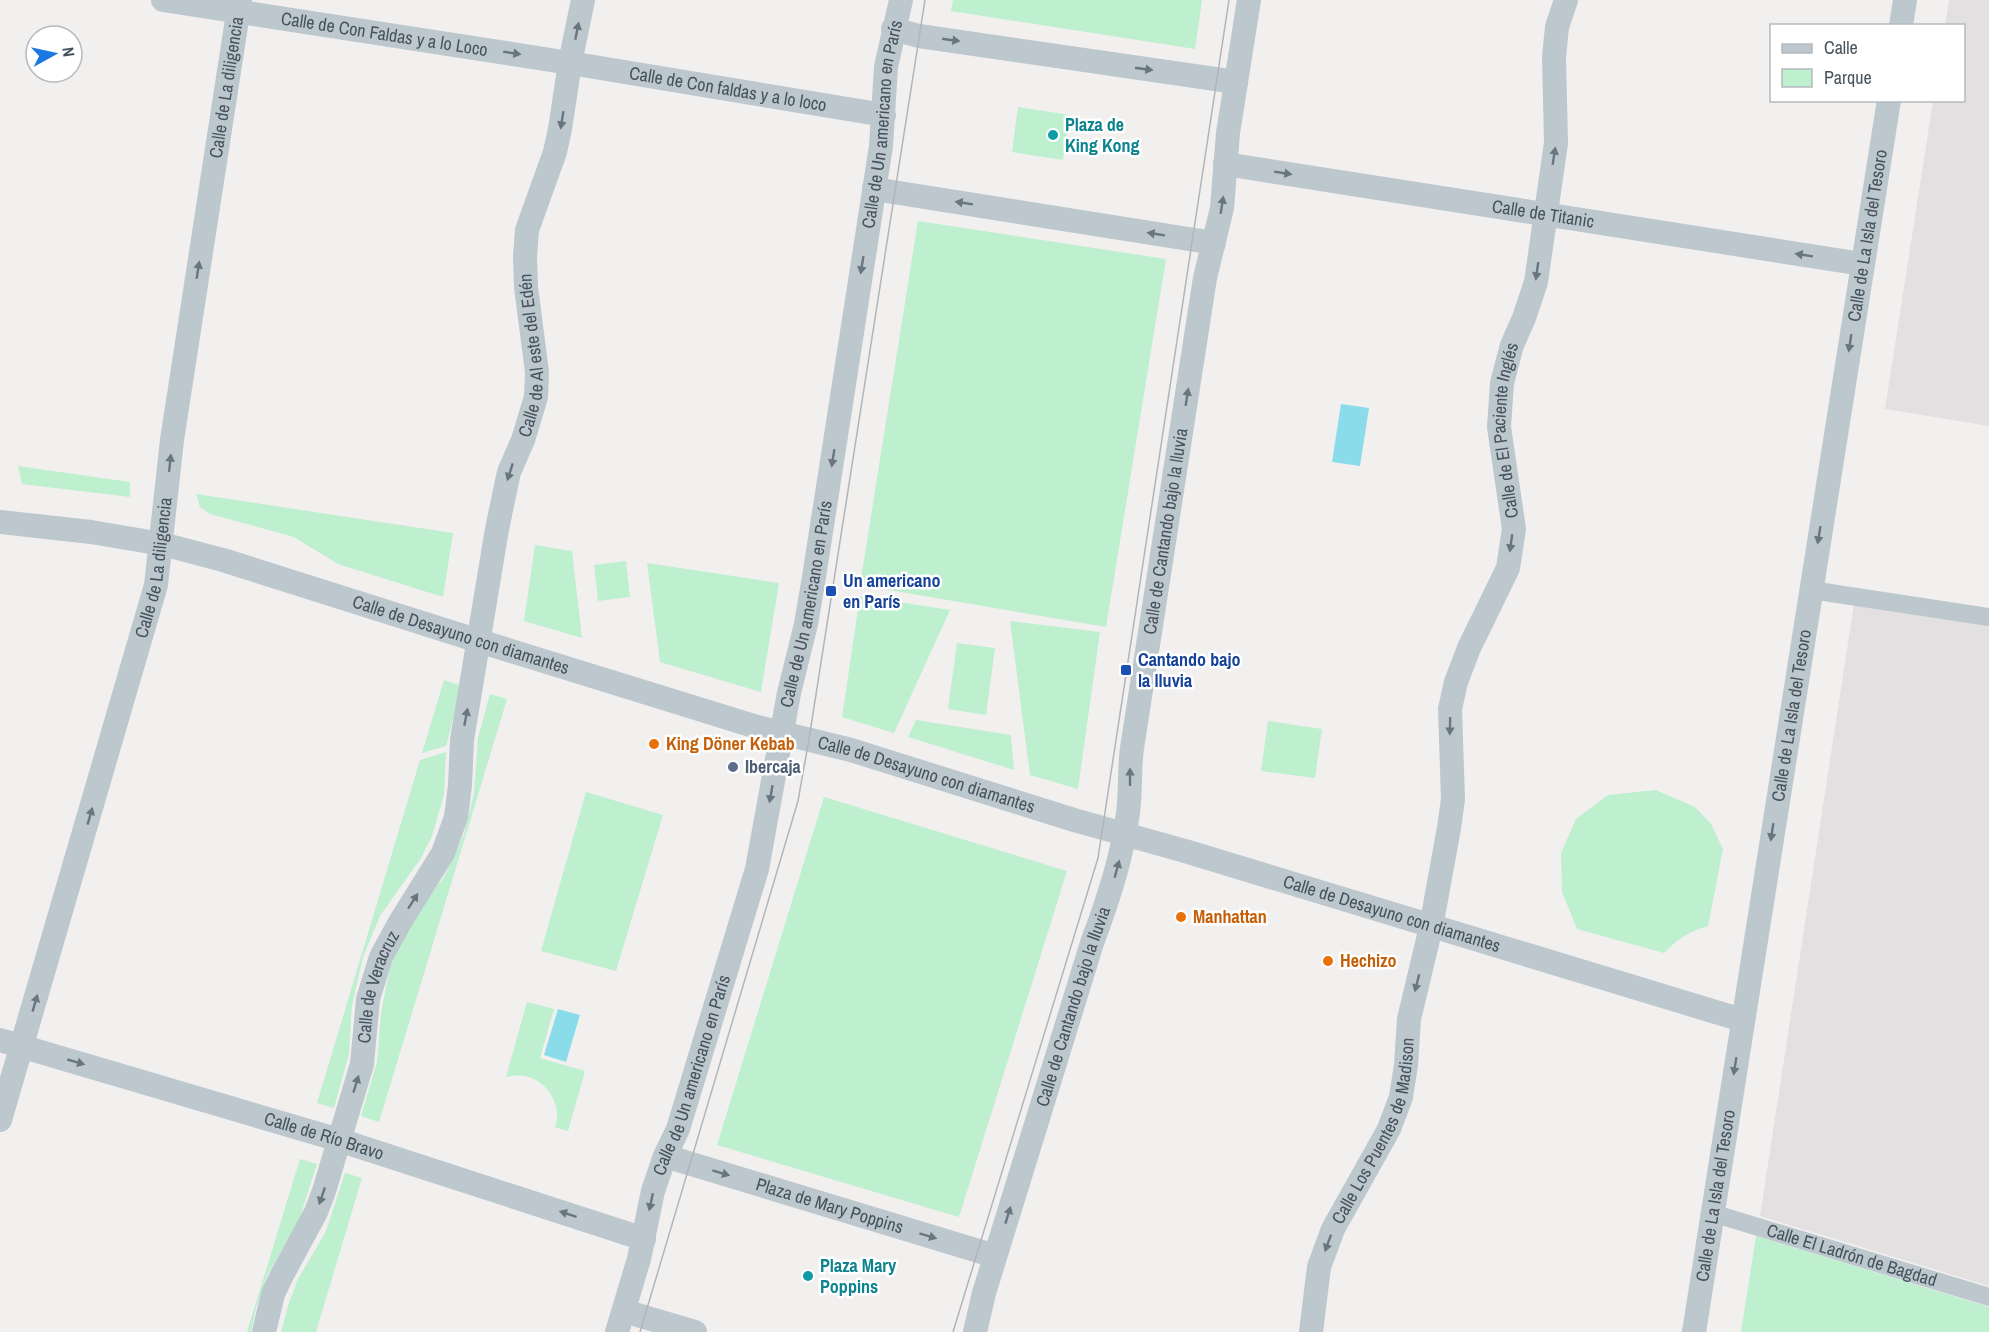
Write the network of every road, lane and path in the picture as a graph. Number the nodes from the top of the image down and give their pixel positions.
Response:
1 (163, 0) edge
2 (583, 0) edge
3 (901, 0) edge
4 (1249, 0) edge
5 (1566, 0) edge
6 (1905, 0) edge
7 (239, 5) edge
8 (1901, 24) edge
9 (894, 29) junction
10 (570, 63) junction
11 (1236, 82) junction
12 (1889, 102) edge
13 (884, 115) junction
14 (1225, 164) junction
15 (874, 189) junction
16 (1545, 213) junction
17 (1214, 243) junction
18 (1862, 264) junction
19 (0, 522) edge
20 (162, 544) junction
21 (1811, 590) junction
22 (1989, 617) edge
23 (479, 641) junction
24 (782, 733) junction
25 (1125, 835) junction
26 (1431, 927) junction
27 (1742, 1020) junction
28 (11, 1043) edge
29 (0, 1119) edge
30 (339, 1140) junction
31 (665, 1156) junction
32 (1712, 1213) junction
33 (644, 1239) junction
34 (995, 1256) junction
35 (1989, 1297) edge
36 (620, 1322) edge
37 (264, 1332) edge
38 (694, 1332) edge
39 (975, 1332) edge
40 (1311, 1332) edge
41 (1694, 1332) edge

1 - 7 street, Calle de Con Faldas y a lo Loco
10 -> 2 street, Calle de Al este del Edén
3 - 9 street, Calle de Un americano en París
4 - 11 street, Calle de Cantando bajo la lluvia
16 -> 5 street, Calle de El Paciente Inglés
6 - 8 street
7 -> 10 street, Calle de Con Faldas y a lo Loco
20 -> 7 street, Calle de La diligencia
9 -> 11 street
9 - 13 street, Calle de Un americano en París
10 - 13 street, Calle de Con faldas y a lo loco
10 -> 23 street, Calle de Al este del Edén
11 - 14 street, Calle de Cantando bajo la lluvia
12 - 18 street, Calle de La Isla del Tesoro
13 - 15 street, Calle de Un americano en París
14 -> 16 street, Calle de Titanic
17 -> 14 street, Calle de Cantando bajo la lluvia
17 -> 15 street
15 -> 24 street, Calle de Un americano en París
18 -> 16 street, Calle de Titanic
16 -> 26 street, Calle de El Paciente Inglés
25 -> 17 street, Calle de Cantando bajo la lluvia
18 -> 21 street, Calle de La Isla del Tesoro
19 - 20 street, Calle de Desayuno con diamantes
20 - 23 street, Calle de Desayuno con diamantes
28 -> 20 street, Calle de La diligencia
21 - 22 street
21 -> 27 street, Calle de La Isla del Tesoro
23 - 24 street, Calle de Desayuno con diamantes
30 -> 23 street, Calle de Veracruz
24 - 25 street, Calle de Desayuno con diamantes
24 -> 31 street, Calle de Un americano en París
25 - 26 street, Calle de Desayuno con diamantes
34 -> 25 street, Calle de Cantando bajo la lluvia
26 - 27 street, Calle de Desayuno con diamantes
26 -> 40 street, Calle Los Puentes de Madison
27 -> 32 street, Calle de La Isla del Tesoro
28 - 29 street, Calle de La diligencia
28 -> 30 street, Calle de Río Bravo
33 -> 30 street, Calle de Río Bravo
30 -> 37 street, Calle de Veracruz
31 -> 33 street, Calle de Un americano en París
31 -> 34 street, Plaza de Mary Poppins
32 - 35 street, Calle El Ladrón de Bagdad
32 - 41 street, Calle de La Isla del Tesoro
33 - 36 street, Calle de Un americano en París
34 - 39 street, Calle de Cantando bajo la lluvia
36 - 38 street

